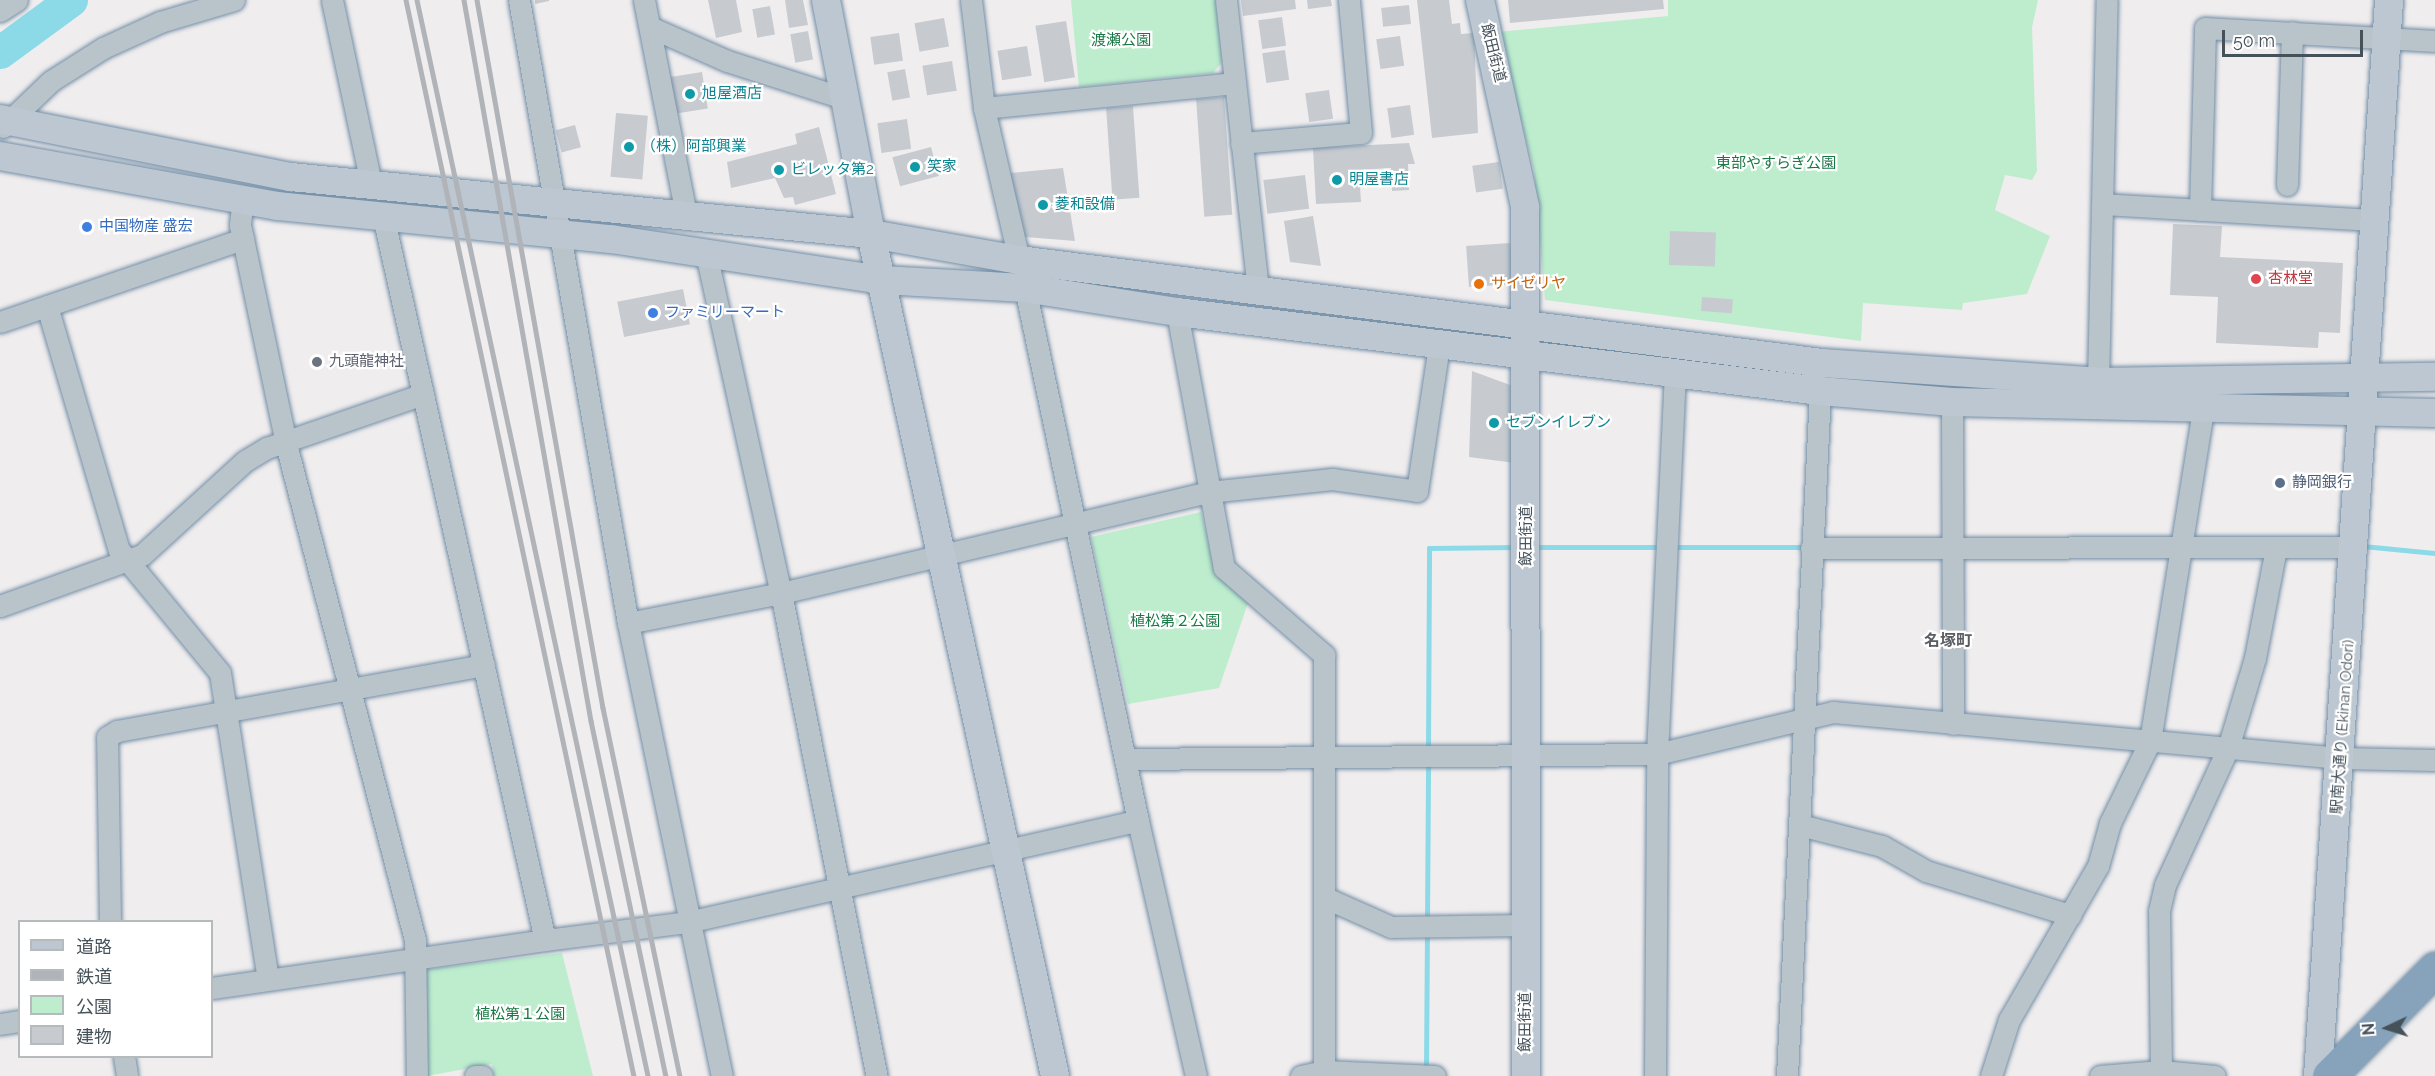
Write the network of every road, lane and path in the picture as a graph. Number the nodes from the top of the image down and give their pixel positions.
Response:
1 (16, 0) edge
2 (234, 0) edge
3 (332, 0) edge
4 (519, 0) edge
5 (644, 0) edge
6 (826, 0) edge
7 (971, 0) edge
8 (1226, 0) edge
9 (1349, 0) edge
10 (1480, 0) edge
11 (2107, 0) edge
12 (2389, 0) edge
13 (0, 11) edge
14 (650, 27) junction
15 (2292, 32) junction
16 (2386, 37) junction
17 (2435, 40) edge
18 (1235, 84) junction
19 (843, 98) junction
20 (984, 108) junction
21 (4, 123) edge
22 (1241, 143) junction
23 (0, 156) edge
24 (371, 184) junction
25 (2287, 185) dead end
26 (243, 199) junction
27 (558, 201) junction
28 (2102, 204) junction
29 (2200, 210) junction
30 (686, 215) junction
31 (383, 216) junction
32 (2371, 220) junction
33 (871, 234) junction
34 (563, 235) junction
35 (243, 239) junction
36 (706, 253) junction
37 (1019, 260) junction
38 (882, 279) junction
39 (1025, 288) junction
40 (1258, 291) junction
41 (47, 306) junction
42 (1177, 312) junction
43 (0, 322) edge
44 (1527, 338) junction
45 (1439, 345) junction
46 (1675, 372) junction
47 (2435, 377) edge
48 (2363, 378) junction
49 (2098, 382) junction
50 (1820, 391) junction
51 (423, 394) junction
52 (1952, 402) junction
53 (2203, 409) junction
54 (2435, 413) edge
55 (2360, 415) junction
56 (286, 444) junction
57 (1209, 492) junction
58 (1076, 523) junction
59 (2355, 547) junction
60 (1811, 548) junction
61 (2276, 548) junction
62 (1952, 549) junction
63 (2181, 549) junction
64 (942, 556) junction
65 (128, 563) junction
66 (781, 593) junction
67 (2, 601) edge
68 (628, 623) junction
69 (484, 665) junction
70 (348, 690) junction
71 (227, 712) junction
72 (1806, 718) junction
73 (1953, 724) junction
74 (2150, 741) junction
75 (2228, 748) junction
76 (1327, 753) junction
77 (1527, 753) junction
78 (1657, 754) junction
79 (2340, 758) junction
80 (1127, 759) junction
81 (2435, 760) edge
82 (1138, 821) junction
83 (1800, 825) junction
84 (1007, 849) junction
85 (836, 886) junction
86 (1326, 898) junction
87 (2070, 915) junction
88 (110, 920) edge
89 (688, 922) junction
90 (1527, 925) junction
91 (544, 940) junction
92 (416, 956) junction
93 (2435, 969) edge
94 (268, 979) junction
95 (213, 988) edge
96 (18, 1021) edge
97 (0, 1024) edge
98 (124, 1058) edge
99 (1324, 1071) junction
100 (2169, 1073) edge
101 (127, 1076) edge
102 (417, 1076) edge
103 (475, 1076) edge
104 (482, 1076) edge
105 (722, 1076) edge
106 (877, 1076) edge
107 (1055, 1076) edge
108 (1196, 1076) edge
109 (1301, 1076) edge
110 (1435, 1076) edge
111 (1526, 1076) edge
112 (1655, 1076) edge
113 (1787, 1076) edge
114 (1991, 1076) edge
115 (2100, 1076) edge
116 (2215, 1076) edge
117 (2318, 1076) edge
118 (2329, 1076) edge

1 - 13 street
2 - 21 street
3 - 24 street
4 - 27 street
5 - 14 street
6 - 19 street
7 - 20 street
8 - 18 street
9 - 22 street
10 - 44 street, 飯田街道
11 - 28 street
12 - 16 street, 駅南大通り (Ekinan Odori)
14 - 19 street
14 - 30 street
15 - 16 street
15 - 25 street
15 - 29 street
16 - 17 street
16 - 32 street, 駅南大通り (Ekinan Odori)
18 - 20 street
18 - 22 street
19 - 33 street
20 - 37 street
21 - 24 street
22 - 40 street
23 - 26 street
24 - 27 street
26 - 31 street
26 - 35 street
27 - 30 street
27 - 34 street
28 - 29 street
28 - 49 street
29 - 32 street
30 - 33 street
31 - 34 street
31 - 51 street
32 - 48 street, 駅南大通り (Ekinan Odori)
33 - 37 street
33 - 38 street
34 - 36 street
34 - 68 street
35 - 41 street
35 - 56 street
36 - 38 street
36 - 66 street
37 - 40 street
38 - 39 street
38 - 64 street
39 - 42 street
39 - 58 street
40 - 44 street
41 - 43 street
41 - 65 street
42 - 45 street
42 - 57 street
44 - 45 street
44 - 46 street
44 - 49 street
44 - 77 street, 飯田街道
45 - 57 street
46 - 50 street
46 - 78 street
47 - 48 street
48 - 49 street
48 - 55 street, 駅南大通り (Ekinan Odori)
50 - 52 street
50 - 60 street
51 - 56 street
51 - 69 street
52 - 53 street
52 - 62 street
53 - 55 street
53 - 63 street
54 - 55 street
55 - 59 street, 駅南大通り (Ekinan Odori)
56 - 65 street
56 - 70 street
57 - 58 street
57 - 76 street
58 - 64 street
58 - 80 street
59 - 61 street
59 - 79 street, 駅南大通り (Ekinan Odori)
60 - 62 street
60 - 72 street
61 - 63 street
61 - 75 street
62 - 63 street
62 - 73 street
63 - 74 street
64 - 66 street
64 - 84 street
65 - 67 street
65 - 71 street
66 - 68 street
66 - 85 street
68 - 89 street
69 - 70 street
69 - 91 street
70 - 71 street
70 - 92 street
71 - 88 street
71 - 94 street
72 - 73 street
72 - 78 street
72 - 83 street
73 - 74 street
74 - 75 street
74 - 87 street
75 - 79 street
75 - 100 street
76 - 77 street
76 - 80 street
76 - 86 street
77 - 78 street
77 - 90 street, 飯田街道
78 - 112 street
79 - 81 street
79 - 117 street, 駅南大通り (Ekinan Odori)
80 - 82 street
82 - 84 street
82 - 108 street
83 - 87 street
83 - 113 street
84 - 85 street
84 - 107 street
85 - 89 street
85 - 106 street
86 - 90 street
86 - 99 street
87 - 114 street
89 - 91 street
89 - 105 street
90 - 111 street, 飯田街道
91 - 92 street
92 - 94 street
92 - 102 street
93 - 118 highway
94 - 95 street
96 - 97 street
98 - 101 street
99 - 109 street
99 - 110 street
100 - 115 street
100 - 116 street
103 - 104 street

